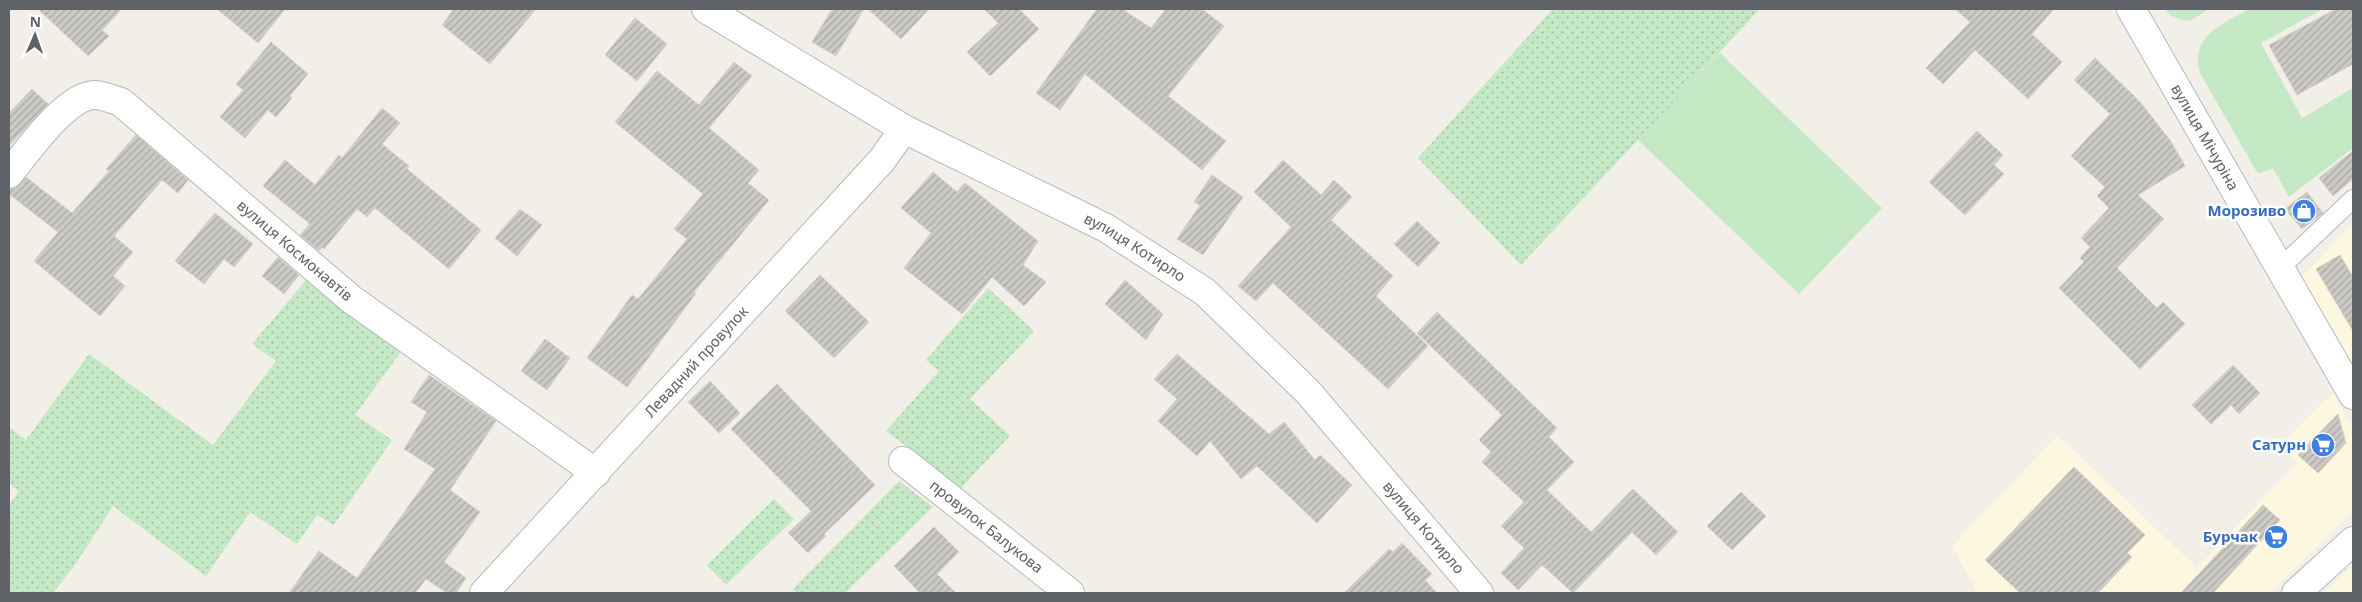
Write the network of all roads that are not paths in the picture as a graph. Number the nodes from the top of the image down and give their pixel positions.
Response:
1 (706, 9) edge
2 (2131, 9) edge
3 (904, 129) junction
4 (9, 174) edge
5 (2353, 199) edge
6 (2280, 268) junction
7 (2353, 395) edge
8 (903, 460) dead end
9 (596, 473) junction
10 (2353, 541) edge
11 (484, 593) edge
12 (1070, 593) edge
13 (1479, 593) edge
14 (2296, 593) edge

1 - 3 street, вулиця Котирло
2 - 6 street, вулиця Мічуріна
3 - 9 street, Левадний провулок
3 - 13 street, вулиця Котирло
4 - 9 street, вулиця Космонавтів
5 - 6 lane
6 - 7 street, вулиця Мічуріна
8 - 12 street, провулок Балукова
9 - 11 street, Левадний провулок
10 - 14 street

